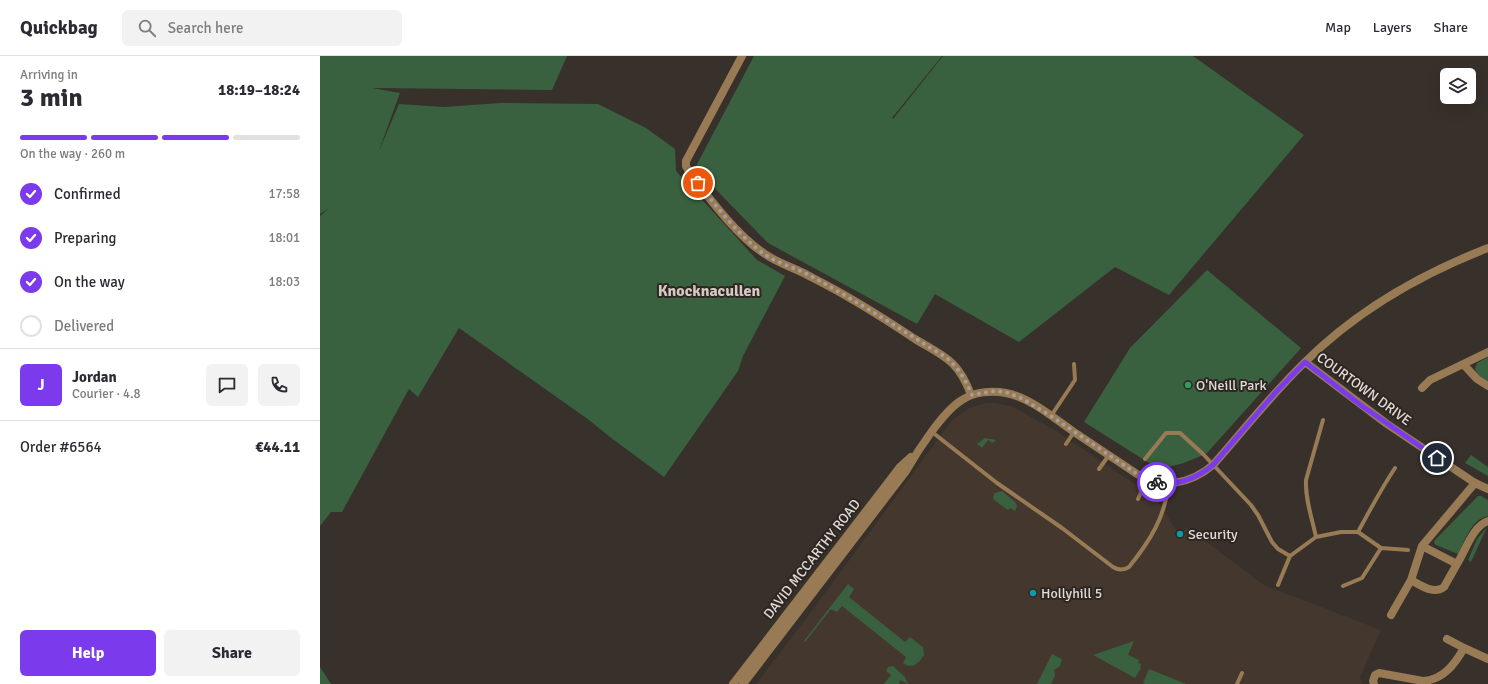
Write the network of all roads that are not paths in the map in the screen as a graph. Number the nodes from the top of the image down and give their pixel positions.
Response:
1 (742, 56) edge
2 (1488, 248) edge
3 (1488, 352) edge
4 (1305, 362) junction
5 (1074, 364) dead end
6 (1464, 365) junction
7 (1488, 386) edge
8 (1422, 388) dead end
9 (972, 395) junction
10 (1051, 416) junction
11 (1323, 420) dead end
12 (932, 432) junction
13 (1074, 432) junction
14 (1066, 444) dead end
15 (916, 453) junction
16 (1109, 456) junction
17 (1145, 458) dead end
18 (1213, 465) junction
19 (1395, 468) dead end
20 (1099, 469) dead end
21 (1147, 479) junction
22 (1169, 483) junction
23 (1475, 483) junction
24 (1488, 489) edge
25 (1138, 499) dead end
26 (1488, 522) edge
27 (1358, 532) junction
28 (1316, 537) junction
29 (1422, 546) junction
30 (1381, 548) junction
31 (1408, 550) dead end
32 (1290, 556) junction
33 (1457, 564) junction
34 (1410, 580) junction
35 (1278, 585) dead end
36 (1343, 586) dead end
37 (1391, 615) dead end
38 (1447, 639) dead end
39 (1464, 648) junction
40 (1488, 659) edge
41 (1242, 673) dead end
42 (732, 684) edge
43 (743, 684) edge
44 (1237, 684) edge
45 (1374, 684) edge

1 - 9 street
2 - 4 street, DAVID MCCARTHY ROAD
3 - 6 street
4 - 18 street, DAVID MCCARTHY ROAD
4 - 23 street, COURTOWN DRIVE
5 - 10 lane
6 - 7 street
6 - 8 street
9 - 10 street, DAVID MCCARTHY ROAD
9 - 12 street, DAVID MCCARTHY ROAD
10 - 13 street, DAVID MCCARTHY ROAD
11 - 28 lane
12 - 15 street, DAVID MCCARTHY ROAD
12 - 22 lane
13 - 14 lane
13 - 16 street, DAVID MCCARTHY ROAD
15 - 42 street, DAVID MCCARTHY ROAD
15 - 43 street, DAVID MCCARTHY ROAD
16 - 20 lane
16 - 21 street, DAVID MCCARTHY ROAD
17 - 18 lane
18 - 22 street, DAVID MCCARTHY ROAD
18 - 32 lane
19 - 27 lane
21 - 22 street, DAVID MCCARTHY ROAD
21 - 25 lane
23 - 24 street, COURTOWN DRIVE
23 - 29 street
26 - 33 street
27 - 28 lane
27 - 30 lane
28 - 32 lane
29 - 33 street
29 - 34 street
30 - 31 lane
30 - 36 lane
32 - 35 lane
33 - 34 street
34 - 37 street
38 - 39 street
39 - 40 street
39 - 45 street
41 - 44 lane

